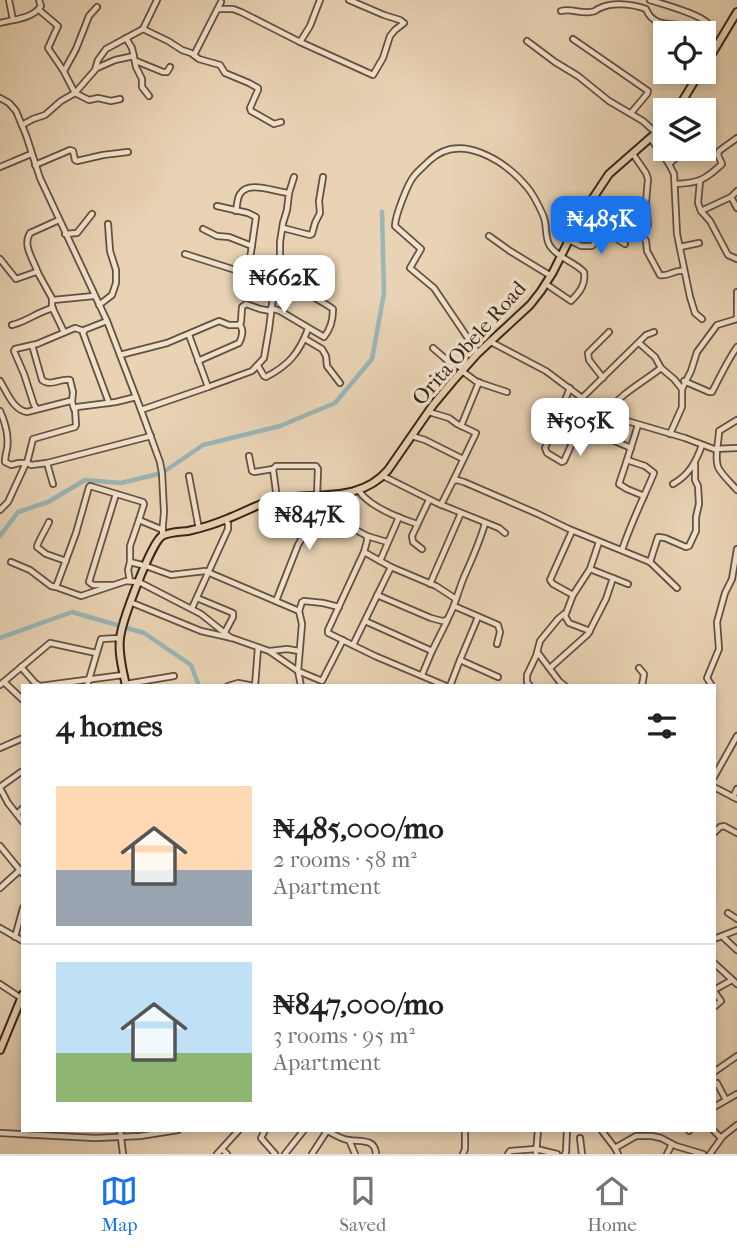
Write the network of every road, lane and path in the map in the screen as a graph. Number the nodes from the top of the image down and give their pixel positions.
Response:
1 (9, 0) edge
2 (39, 0) edge
3 (157, 0) edge
4 (320, 0) edge
5 (349, 0) edge
6 (650, 0) edge
7 (220, 1) edge
8 (97, 7) dead end
9 (218, 9) junction
10 (232, 9) junction
11 (39, 10) junction
12 (561, 10) dead end
13 (737, 12) edge
14 (13, 20) junction
15 (658, 21) edge
16 (704, 21) edge
17 (0, 23) edge
18 (144, 29) junction
19 (126, 38) junction
20 (573, 38) dead end
21 (527, 41) dead end
22 (300, 42) junction
23 (716, 47) edge
24 (194, 55) junction
25 (134, 58) junction
26 (170, 67) dead end
27 (96, 69) junction
28 (64, 72) junction
29 (75, 93) junction
30 (149, 96) dead end
31 (0, 98) edge
32 (120, 99) dead end
33 (631, 113) junction
34 (281, 122) dead end
35 (22, 125) junction
36 (653, 135) edge
37 (653, 137) edge
38 (737, 138) edge
39 (128, 152) dead end
40 (31, 153) junction
41 (633, 154) junction
42 (671, 161) edge
43 (669, 163) joint
44 (35, 165) junction
45 (0, 167) edge
46 (294, 177) dead end
47 (323, 177) dead end
48 (701, 181) junction
49 (675, 184) junction
50 (737, 191) edge
51 (289, 193) junction
52 (731, 197) junction
53 (590, 202) junction
54 (217, 206) dead end
55 (737, 208) edge
56 (236, 211) junction
57 (701, 211) junction
58 (92, 214) dead end
59 (617, 219) junction
60 (59, 220) junction
61 (108, 224) dead end
62 (283, 228) junction
63 (203, 229) dead end
64 (608, 233) junction
65 (65, 234) junction
66 (489, 236) dead end
67 (643, 236) junction
68 (568, 240) junction
69 (699, 243) dead end
70 (625, 244) dead end
71 (252, 246) junction
72 (680, 247) junction
73 (185, 254) dead end
74 (560, 257) junction
75 (0, 259) edge
76 (737, 259) edge
77 (684, 271) junction
78 (38, 273) junction
79 (248, 274) junction
80 (551, 275) junction
81 (275, 281) junction
82 (546, 284) junction
83 (737, 292) edge
84 (94, 296) junction
85 (52, 299) junction
86 (99, 304) junction
87 (53, 308) junction
88 (271, 309) junction
89 (702, 319) dead end
90 (107, 321) junction
91 (240, 324) junction
92 (12, 325) dead end
93 (308, 329) junction
94 (83, 331) junction
95 (64, 332) junction
96 (608, 332) dead end
97 (654, 332) dead end
98 (189, 335) junction
99 (304, 339) junction
100 (491, 342) junction
101 (639, 343) junction
102 (32, 345) junction
103 (737, 347) edge
104 (433, 348) dead end
105 (478, 354) junction
106 (120, 355) junction
107 (198, 361) junction
108 (258, 366) junction
109 (661, 368) junction
110 (463, 370) junction
111 (603, 378) junction
112 (0, 381) edge
113 (684, 381) junction
114 (479, 382) junction
115 (341, 383) dead end
116 (208, 387) junction
117 (570, 388) junction
118 (682, 389) junction
119 (507, 392) dead end
120 (136, 397) junction
121 (582, 398) junction
122 (72, 402) junction
123 (109, 403) junction
124 (590, 404) junction
125 (37, 409) junction
126 (75, 409) junction
127 (141, 410) junction
128 (0, 411) edge
129 (429, 412) junction
130 (607, 413) junction
131 (737, 420) edge
132 (638, 425) junction
133 (461, 426) junction
134 (580, 426) junction
135 (670, 434) junction
136 (151, 436) junction
137 (412, 436) junction
138 (702, 445) junction
139 (631, 448) junction
140 (737, 448) edge
141 (717, 449) junction
142 (2, 456) edge
143 (249, 456) dead end
144 (463, 459) junction
145 (627, 460) junction
146 (27, 463) junction
147 (47, 463) junction
148 (695, 464) junction
149 (273, 468) junction
150 (189, 476) dead end
151 (383, 476) junction
152 (453, 481) junction
153 (53, 484) dead end
154 (673, 484) dead end
155 (737, 490) edge
156 (359, 491) junction
157 (116, 494) junction
158 (333, 494) junction
159 (315, 495) junction
160 (644, 496) junction
161 (276, 499) junction
162 (429, 500) junction
163 (441, 505) junction
164 (0, 510) edge
165 (461, 513) junction
166 (399, 517) junction
167 (139, 520) junction
168 (226, 520) junction
169 (49, 522) dead end
170 (485, 523) junction
171 (417, 524) junction
172 (199, 528) junction
173 (572, 531) junction
174 (162, 533) junction
175 (505, 533) dead end
176 (367, 536) junction
177 (387, 542) junction
178 (599, 542) junction
179 (422, 549) dead end
180 (737, 549) edge
181 (622, 550) junction
182 (365, 552) junction
183 (66, 561) junction
184 (380, 561) junction
185 (11, 562) dead end
186 (130, 562) junction
187 (650, 562) junction
188 (146, 566) junction
189 (391, 567) junction
190 (590, 569) junction
191 (208, 572) junction
192 (613, 578) junction
193 (130, 581) junction
194 (139, 582) junction
195 (430, 584) junction
196 (628, 584) dead end
197 (113, 585) junction
198 (56, 587) junction
199 (677, 588) dead end
200 (377, 595) junction
201 (573, 595) junction
202 (197, 598) junction
203 (456, 599) junction
204 (276, 601) junction
205 (130, 602) junction
206 (454, 606) junction
207 (339, 607) junction
208 (192, 608) junction
209 (299, 611) junction
210 (565, 614) junction
211 (478, 617) junction
212 (447, 620) junction
213 (365, 621) junction
214 (590, 631) junction
215 (225, 632) junction
216 (120, 638) junction
217 (232, 638) junction
218 (343, 640) junction
219 (497, 644) dead end
220 (353, 645) junction
221 (258, 648) junction
222 (269, 651) junction
223 (299, 651) junction
224 (432, 651) junction
225 (96, 653) junction
226 (537, 653) junction
227 (460, 660) junction
228 (21, 667) junction
229 (550, 667) junction
230 (639, 668) dead end
231 (298, 671) junction
232 (124, 674) junction
233 (422, 675) junction
234 (174, 676) dead end
235 (498, 677) dead end
236 (90, 679) junction
237 (154, 679) junction
238 (2, 683) edge
239 (37, 684) edge
240 (54, 684) edge
241 (88, 684) edge
242 (126, 684) edge
243 (131, 684) edge
244 (156, 684) edge
245 (255, 684) edge
246 (301, 684) edge
247 (443, 684) edge
248 (449, 684) edge
249 (529, 684) edge
250 (563, 684) edge
251 (642, 684) edge
252 (711, 684) edge
253 (21, 698) edge
254 (737, 736) edge
255 (21, 739) edge
256 (0, 748) edge
257 (21, 772) dead end
258 (716, 773) edge
259 (0, 788) edge
260 (716, 788) edge
261 (737, 789) edge
262 (735, 798) edge
263 (21, 810) edge
264 (17, 814) junction
265 (21, 819) edge
266 (716, 822) dead end
267 (723, 826) junction
268 (716, 831) edge
269 (737, 833) edge
270 (0, 846) edge
271 (0, 852) edge
272 (12, 861) junction
273 (21, 872) edge
274 (1, 884) edge
275 (728, 913) dead end
276 (21, 915) edge
277 (737, 919) edge
278 (0, 928) edge
279 (737, 930) edge
280 (15, 937) junction
281 (723, 937) junction
282 (716, 939) edge
283 (21, 940) edge
284 (737, 950) edge
285 (716, 964) edge
286 (734, 982) edge
287 (0, 984) edge
288 (716, 990) edge
289 (21, 995) edge
290 (19, 1011) edge
291 (0, 1050) edge
292 (737, 1056) edge
293 (716, 1071) edge
294 (717, 1083) dead end
295 (737, 1094) edge
296 (726, 1100) junction
297 (716, 1106) edge
298 (737, 1125) edge
299 (120, 1132) edge
300 (237, 1132) edge
301 (264, 1132) edge
302 (302, 1132) edge
303 (326, 1132) edge
304 (329, 1132) edge
305 (465, 1132) edge
306 (538, 1132) edge
307 (567, 1132) edge
308 (604, 1132) edge
309 (715, 1132) edge
310 (0, 1133) edge
311 (152, 1133) edge
312 (636, 1133) edge
313 (66, 1134) edge
314 (120, 1137) junction
315 (580, 1138) dead end
316 (722, 1138) junction
317 (349, 1140) junction
318 (672, 1144) junction
319 (615, 1148) junction
320 (222, 1149) junction
321 (536, 1152) edge
322 (314, 1153) edge
323 (123, 1154) edge
324 (217, 1154) edge
325 (227, 1154) edge
326 (275, 1154) edge
327 (285, 1154) edge
328 (355, 1154) edge
329 (376, 1154) edge
330 (463, 1154) edge
331 (508, 1154) edge
332 (557, 1154) edge
333 (565, 1154) edge
334 (582, 1154) edge
335 (618, 1154) edge
336 (667, 1154) edge
337 (703, 1154) edge
338 (710, 1154) edge

1 - 14 street
2 - 11 street
3 - 18 street
4 - 22 street
5 - 22 street
6 - 16 street
7 - 9 street
7 - 10 street
8 - 28 street
9 - 10 street
9 - 24 street
10 - 22 street
11 - 14 street
11 - 28 street
12 - 15 street
13 - 23 main road
14 - 17 street
18 - 19 street
18 - 24 street
19 - 25 street
19 - 27 street
20 - 33 street
21 - 33 street
24 - 34 street
25 - 26 street
25 - 27 street
25 - 30 street
27 - 29 street
28 - 29 street
29 - 32 street
29 - 35 street
31 - 35 street
33 - 36 street
35 - 40 street
37 - 41 main road, Orita Obele Road
38 - 48 street
39 - 44 street
40 - 44 street
40 - 45 street
41 - 53 main road, Orita Obele Road
41 - 67 street
42 - 43 street
43 - 49 street
44 - 60 street
46 - 51 street
47 - 62 street
48 - 49 street
48 - 57 street
49 - 72 street
50 - 52 street
51 - 56 street
51 - 62 street
52 - 55 street
52 - 57 street
53 - 59 street
53 - 68 main road, Orita Obele Road
54 - 56 street
56 - 71 street
57 - 76 street
58 - 65 street
59 - 64 street
59 - 67 street
60 - 65 street
60 - 78 street
61 - 86 street
62 - 81 street
63 - 71 street
64 - 68 street
64 - 70 street
65 - 84 street
66 - 80 street
67 - 77 street
68 - 74 main road, Orita Obele Road
69 - 72 street
71 - 79 street
72 - 77 street
73 - 79 street
74 - 80 main road, Orita Obele Road
74 - 82 street
74 - 105 street
75 - 78 street
77 - 89 street
78 - 85 street
79 - 81 street
80 - 82 main road, Orita Obele Road
81 - 88 street
81 - 93 street
82 - 100 main road, Orita Obele Road
83 - 113 street
84 - 85 street
84 - 86 street
85 - 87 street
86 - 90 street
87 - 92 street
87 - 95 street
88 - 91 street
88 - 93 street
88 - 108 street
90 - 94 street
90 - 106 street
91 - 98 street
91 - 107 street
93 - 99 street
94 - 95 street
94 - 123 street
95 - 102 street
96 - 111 street
97 - 101 street
98 - 106 street
98 - 107 street
99 - 108 street
99 - 115 street
100 - 105 main road, Orita Obele Road
100 - 117 street
101 - 109 street
101 - 111 street
102 - 122 street
102 - 125 street
103 - 113 street
104 - 110 street
105 - 110 main road, Orita Obele Road
106 - 120 street
107 - 116 street
108 - 116 street
109 - 118 street
109 - 130 street
110 - 114 street
110 - 129 main road, Orita Obele Road
111 - 121 street
112 - 125 street
113 - 118 street
114 - 119 street
114 - 133 street
116 - 127 street
117 - 121 street
117 - 134 street
118 - 135 street
120 - 123 street
120 - 127 street
121 - 124 street
122 - 125 street
122 - 126 street
123 - 126 street
124 - 130 street
124 - 134 street
126 - 146 street
127 - 136 street
128 - 142 street
129 - 133 street
129 - 137 main road, Orita Obele Road
130 - 132 street
131 - 141 street
132 - 135 street
132 - 139 street
133 - 144 street
134 - 139 street
135 - 138 street
136 - 147 street
136 - 174 street
137 - 144 street
137 - 151 main road, Orita Obele Road
138 - 141 street
138 - 148 street
139 - 145 street
140 - 141 street
141 - 155 street
142 - 146 street
143 - 149 street
144 - 152 street
145 - 160 street
145 - 160 street
146 - 147 street
146 - 164 street
147 - 153 street
148 - 154 street
148 - 187 street
149 - 159 street
149 - 161 street
150 - 172 street
151 - 156 main road, Orita Obele Road
151 - 162 street
152 - 163 street
152 - 173 street
156 - 158 main road, Orita Obele Road
156 - 166 street
157 - 167 street
157 - 183 street
157 - 197 street
158 - 159 main road, Orita Obele Road
158 - 176 street
159 - 161 main road, Orita Obele Road
159 - 204 street
160 - 181 street
161 - 168 main road, Orita Obele Road
162 - 163 street
162 - 171 street
163 - 165 street
165 - 170 street
165 - 195 street
166 - 171 street
166 - 177 street
167 - 174 street
167 - 186 street
168 - 172 main road, Orita Obele Road
168 - 191 street
169 - 183 street
170 - 175 street
170 - 203 street
171 - 179 street
172 - 174 main road, Orita Obele Road
173 - 178 street
173 - 201 street
174 - 188 main road
176 - 177 street
176 - 182 street
177 - 184 street
178 - 181 street
178 - 190 street
180 - 252 street
181 - 187 street
182 - 184 street
182 - 207 street
183 - 198 street
184 - 189 street
185 - 198 street
186 - 188 street
186 - 193 street
187 - 199 street
188 - 191 street
188 - 194 main road
189 - 195 street
189 - 200 street
190 - 192 street
190 - 201 street
191 - 202 street
191 - 204 street
192 - 196 street
192 - 214 street
193 - 194 street
193 - 197 street
194 - 205 main road
194 - 208 street
195 - 203 street
197 - 198 street
200 - 212 street
200 - 213 street
201 - 210 street
202 - 208 street
202 - 215 street
203 - 206 street
204 - 209 street
205 - 216 main road
205 - 217 street
206 - 211 street
206 - 212 street
207 - 209 street
207 - 218 street
208 - 215 street
209 - 223 street
210 - 214 street
210 - 226 street
211 - 219 street
211 - 227 street
212 - 224 street
213 - 220 street
213 - 224 street
214 - 229 street
215 - 217 street
216 - 225 street
216 - 232 main road
217 - 221 street
218 - 220 street
218 - 231 street
220 - 233 street
221 - 222 street
221 - 245 street
222 - 223 street
222 - 231 street
223 - 231 street
224 - 233 street
225 - 228 street
225 - 236 street
226 - 229 street
226 - 249 street
227 - 235 street
227 - 248 street
228 - 238 street
228 - 239 street
229 - 250 street
230 - 251 street
231 - 246 street
232 - 236 street
232 - 242 main road
233 - 247 street
234 - 237 street
236 - 240 street
236 - 241 street
237 - 243 street
237 - 244 street
238 - 253 street
254 - 258 street
255 - 256 street
257 - 259 street
259 - 264 street
260 - 262 street
261 - 262 street
263 - 264 street
264 - 265 street
266 - 267 street
267 - 268 street
267 - 269 street
270 - 272 street
271 - 272 street
272 - 273 street
273 - 274 street
275 - 277 street
276 - 280 street
278 - 280 street
279 - 281 street
280 - 283 street
281 - 282 street
281 - 284 street
285 - 286 street
286 - 288 street
287 - 289 street
290 - 291 main road
292 - 293 street
294 - 296 street
295 - 296 street
296 - 297 street
298 - 316 street
299 - 314 street
300 - 320 street
301 - 326 street
302 - 327 street
303 - 322 street
304 - 317 street
305 - 330 street
306 - 321 street
307 - 333 street
308 - 319 street
309 - 316 street
310 - 313 street
311 - 314 street
312 - 318 street
312 - 319 street
313 - 314 street
314 - 323 street
315 - 334 street
316 - 338 street
317 - 328 street
317 - 329 street
318 - 336 street
318 - 337 street
319 - 335 street
320 - 324 street
320 - 325 street
321 - 331 street
321 - 332 street

